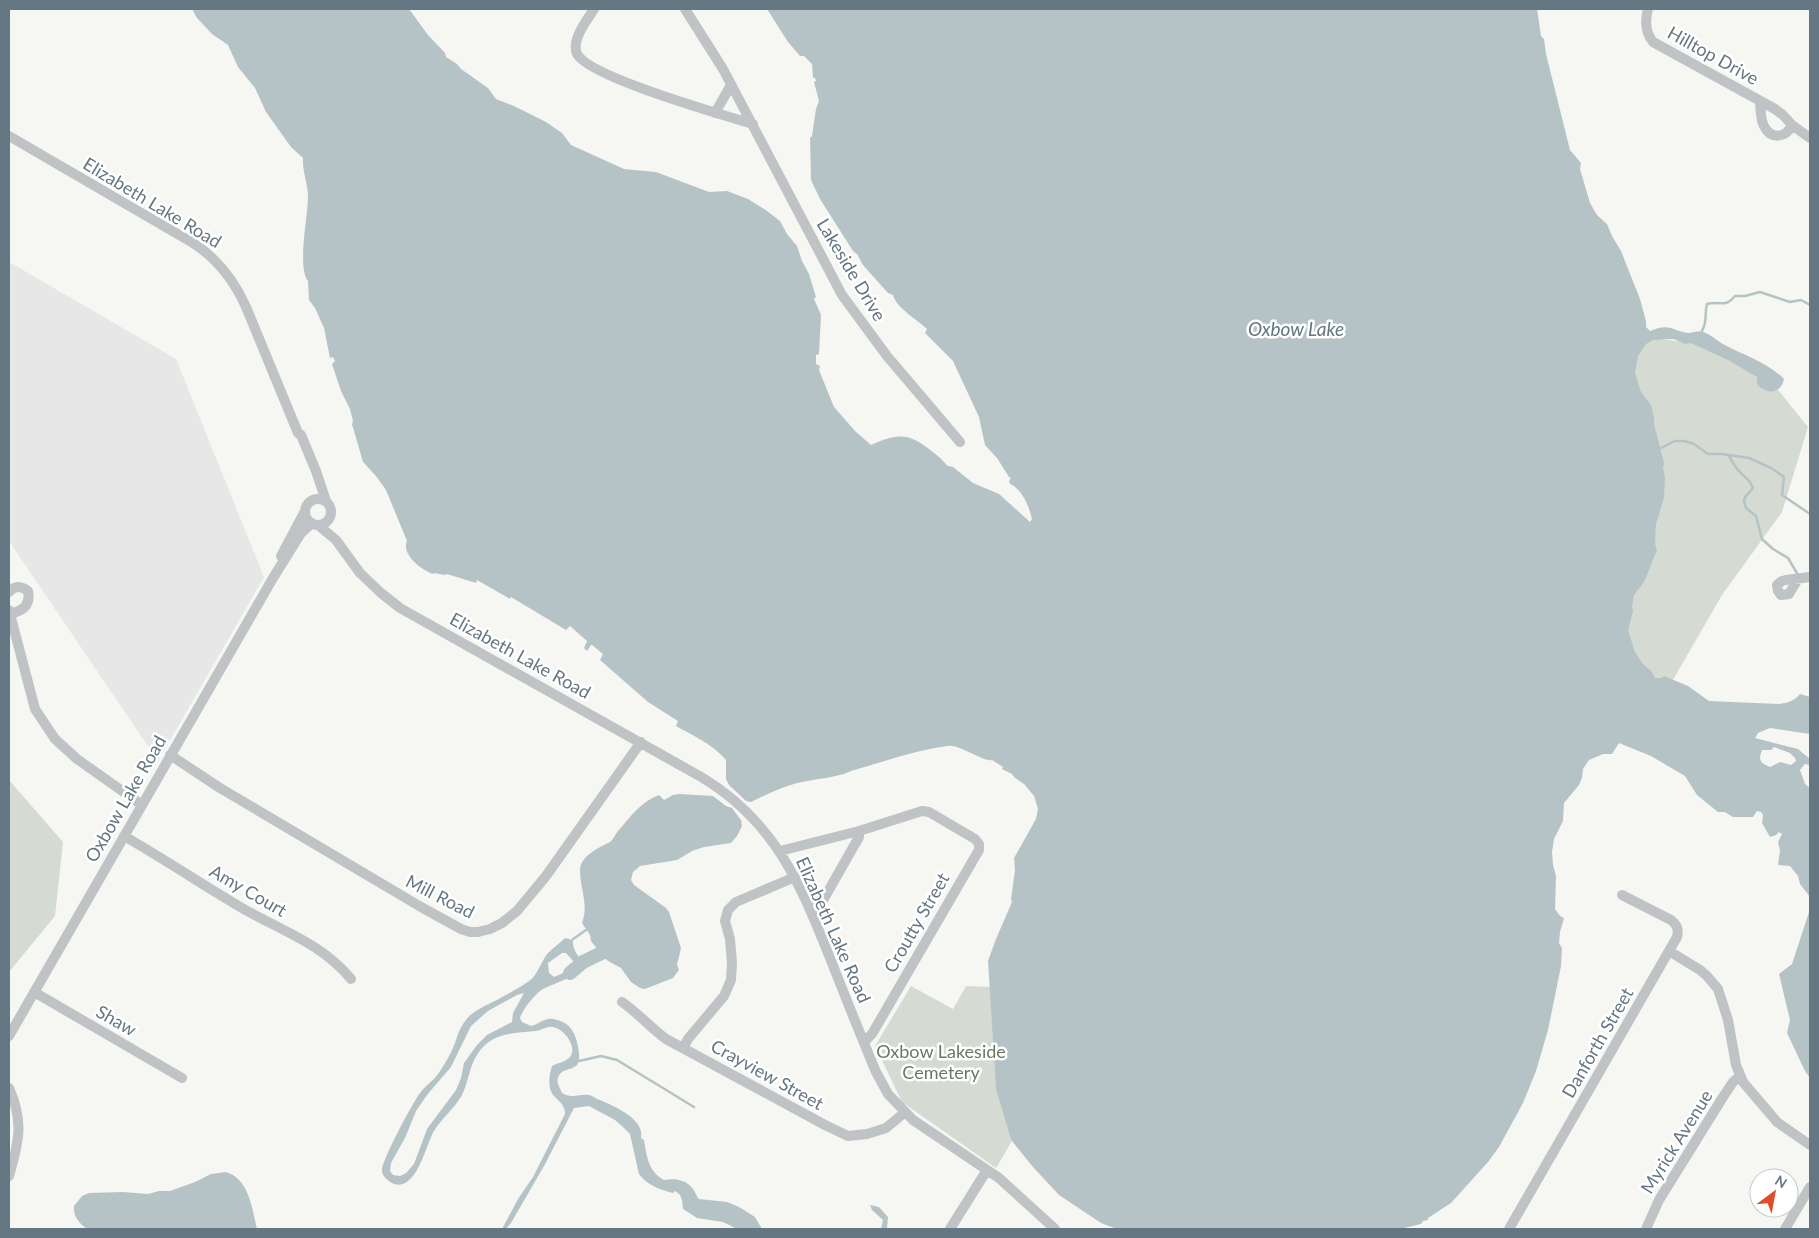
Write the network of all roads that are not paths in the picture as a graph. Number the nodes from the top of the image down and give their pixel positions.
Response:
1 (594, 9) edge
2 (685, 9) edge
3 (1648, 9) edge
4 (731, 85) junction
5 (1760, 102) junction
6 (715, 113) junction
7 (753, 124) junction
8 (1792, 125) junction
9 (9, 136) edge
10 (1810, 138) edge
11 (298, 433) junction
12 (960, 442) dead end
13 (313, 500) junction
14 (326, 501) junction
15 (305, 512) junction
16 (330, 517) junction
17 (315, 524) junction
18 (329, 534) junction
19 (298, 537) junction
20 (362, 574) junction
21 (1810, 577) edge
22 (273, 578) junction
23 (1798, 579) dead end
24 (9, 592) edge
25 (9, 612) edge
26 (640, 742) junction
27 (170, 755) junction
28 (142, 805) junction
29 (859, 831) junction
30 (124, 836) junction
31 (780, 851) junction
32 (795, 877) junction
33 (1622, 895) dead end
34 (811, 911) junction
35 (1669, 951) junction
36 (351, 979) dead end
37 (34, 992) junction
38 (622, 1002) dead end
39 (9, 1036) edge
40 (864, 1042) junction
41 (683, 1048) junction
42 (1740, 1076) junction
43 (182, 1078) dead end
44 (9, 1088) edge
45 (904, 1113) junction
46 (1810, 1145) edge
47 (987, 1170) junction
48 (9, 1176) edge
49 (1810, 1187) edge
50 (950, 1229) edge
51 (1055, 1229) edge
52 (1509, 1229) edge
53 (1646, 1229) edge
54 (1785, 1229) edge

1 - 6 street
2 - 4 street, Lakeside Drive
3 - 5 street, Hilltop Drive
4 - 6 street
4 - 7 street, Lakeside Drive
5 - 8 street, Hilltop Drive
5 - 8 street, Hilltop Drive
6 - 7 street
7 - 12 street, Lakeside Drive
8 - 10 street, Hilltop Drive
9 - 11 street, Elizabeth Lake Road
11 - 13 street, Elizabeth Lake Road
11 - 14 street, Elizabeth Lake Road
13 - 14 street
13 - 15 street
14 - 16 street
15 - 17 street
15 - 22 street, Oxbow Lake Road
16 - 17 street
16 - 20 street, Elizabeth Lake Road
17 - 18 street, Elizabeth Lake Road
17 - 19 street, Oxbow Lake Road
18 - 19 street
18 - 20 street, Elizabeth Lake Road
19 - 22 street, Oxbow Lake Road
20 - 26 street, Elizabeth Lake Road
21 - 23 street
22 - 27 street, Oxbow Lake Road
24 - 25 street
25 - 28 street
26 - 27 street, Mill Road
26 - 31 street, Elizabeth Lake Road
27 - 28 street, Oxbow Lake Road
28 - 30 street, Oxbow Lake Road
29 - 31 street
29 - 34 street
29 - 40 street, Croutty Street
30 - 36 street, Amy Court
30 - 37 street, Oxbow Lake Road
31 - 32 street, Elizabeth Lake Road
32 - 34 street, Elizabeth Lake Road
32 - 41 street
33 - 35 street, Danforth Street
34 - 40 street, Elizabeth Lake Road
35 - 42 street
35 - 52 street, Danforth Street
37 - 39 street, Oxbow Lake Road
37 - 43 street, Shaw
38 - 41 street, Crayview Street
40 - 45 street, Elizabeth Lake Road
41 - 45 street, Crayview Street
42 - 46 street
42 - 53 street, Myrick Avenue
44 - 48 street
45 - 47 street, Elizabeth Lake Road
47 - 50 street
47 - 51 street, Elizabeth Lake Road
49 - 54 street

